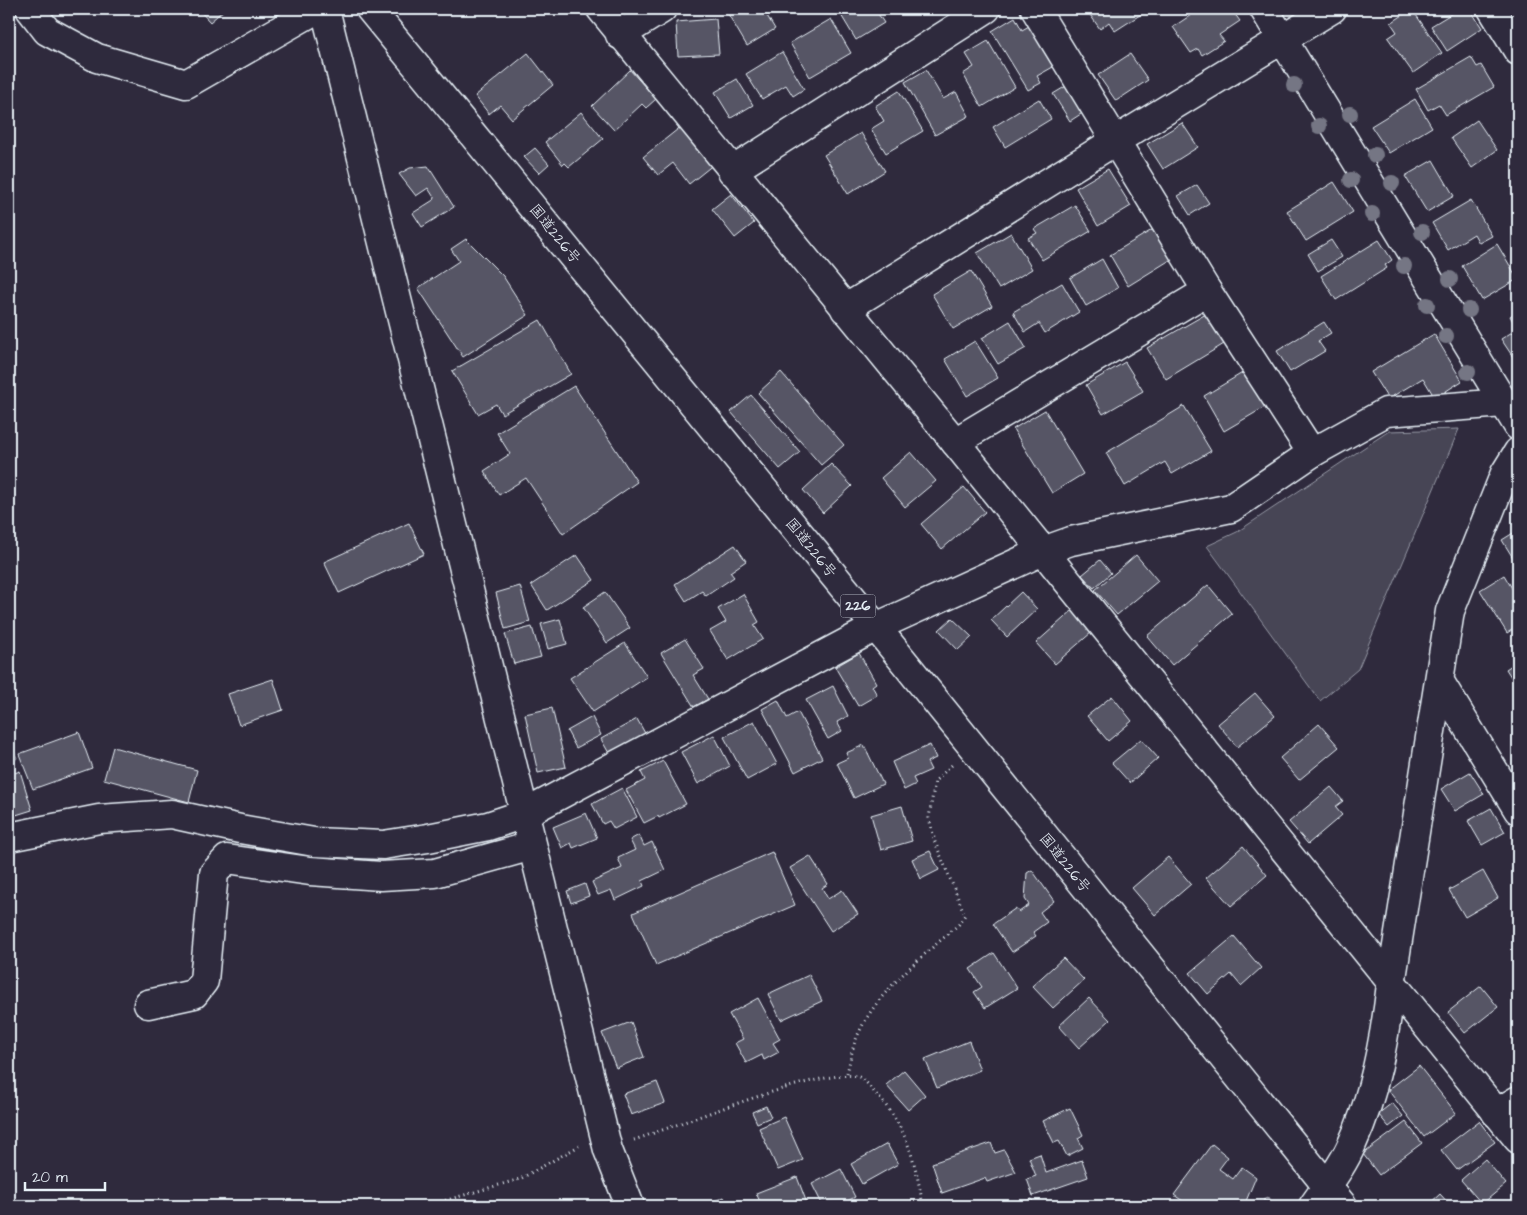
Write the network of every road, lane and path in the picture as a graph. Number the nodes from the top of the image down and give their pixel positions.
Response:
1 (30, 9) edge
2 (317, 9) edge
3 (325, 9) edge
4 (370, 9) edge
5 (600, 9) edge
6 (662, 9) edge
7 (986, 9) edge
8 (1036, 9) edge
9 (1264, 9) edge
10 (1332, 9) edge
11 (1492, 9) edge
12 (620, 35) junction
13 (1282, 39) junction
14 (1518, 51) edge
15 (1115, 141) junction
16 (732, 171) junction
17 (1207, 291) junction
18 (845, 309) junction
19 (1504, 402) junction
20 (1518, 426) edge
21 (955, 442) junction
22 (1518, 452) edge
23 (1312, 453) junction
24 (1043, 551) junction
25 (876, 627) junction
26 (1440, 682) junction
27 (971, 746) junction
28 (1518, 810) edge
29 (524, 814) junction
30 (9, 837) edge
31 (532, 846) junction
32 (1391, 984) junction
33 (148, 1004) dead end
34 (846, 1074) junction
35 (1507, 1106) edge
36 (1518, 1140) edge
37 (605, 1141) junction
38 (1327, 1200) edge
39 (426, 1206) edge
40 (630, 1206) edge
41 (923, 1206) edge

1 - 2 main road
3 - 29 main road
4 - 25 main road, 国道226号 / 226
5 - 12 main road
6 - 12 main road
7 - 16 main road
8 - 15 main road
9 - 13 main road
10 - 13 main road
11 - 14 main road
12 - 16 main road
13 - 15 main road
13 - 19 main road
15 - 17 main road
15 - 18 main road
16 - 18 main road
17 - 21 main road
17 - 23 main road
18 - 21 main road
19 - 20 main road
19 - 23 main road
21 - 24 main road
22 - 26 main road
23 - 24 main road
24 - 25 main road
24 - 32 main road
25 - 27 main road, 国道226号 / 226
25 - 29 main road
26 - 28 main road
26 - 32 main road
27 - 34 path
27 - 38 main road, 国道226号 / 226
29 - 30 main road
29 - 31 main road
31 - 33 main road
31 - 37 main road
32 - 35 main road
32 - 38 main road
34 - 37 path
34 - 41 path
35 - 36 main road
37 - 39 path
37 - 40 main road

